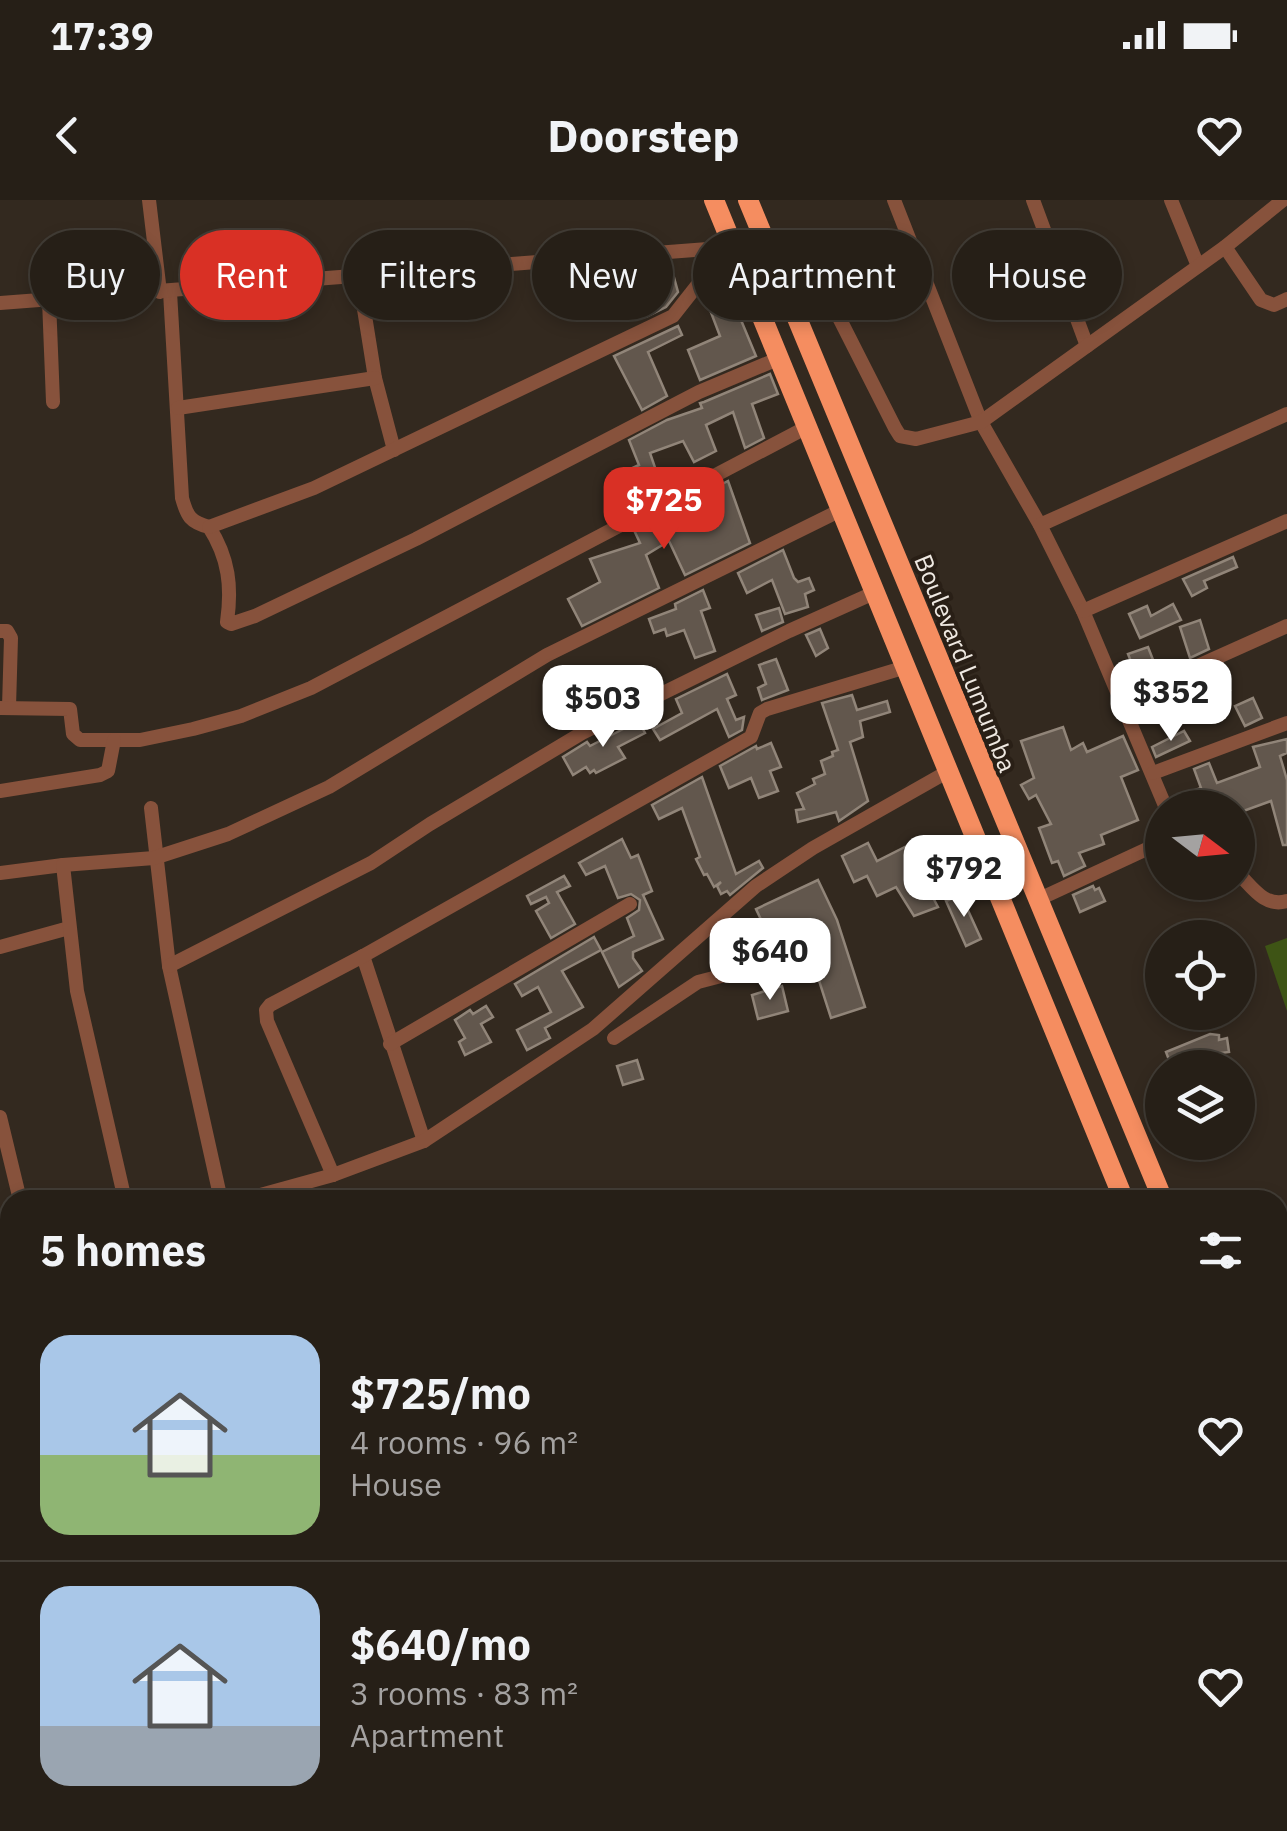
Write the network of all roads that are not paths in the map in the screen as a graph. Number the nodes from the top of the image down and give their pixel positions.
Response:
1 (149, 200) edge
2 (714, 200) edge
3 (748, 200) edge
4 (894, 200) edge
5 (1033, 200) edge
6 (1171, 200) edge
7 (1283, 200) edge
8 (726, 230) edge
9 (760, 230) edge
10 (1225, 247) junction
11 (693, 259) edge
12 (1198, 266) junction
13 (512, 269) edge
14 (343, 279) edge
15 (693, 291) edge
16 (160, 292) edge
17 (165, 292) junction
18 (1287, 300) edge
19 (30, 301) edge
20 (0, 303) edge
21 (50, 320) edge
22 (366, 320) edge
23 (764, 320) edge
24 (797, 320) edge
25 (841, 320) edge
26 (1087, 346) junction
27 (780, 358) junction
28 (375, 378) junction
29 (54, 402) dead end
30 (178, 408) junction
31 (1287, 414) edge
32 (981, 422) junction
33 (809, 426) junction
34 (394, 450) junction
35 (843, 509) junction
36 (1287, 521) edge
37 (1040, 525) junction
38 (209, 528) junction
39 (876, 592) junction
40 (1083, 612) junction
41 (1287, 626) edge
42 (0, 631) edge
43 (906, 667) junction
44 (1122, 700) junction
45 (4, 708) edge
46 (1287, 723) edge
47 (114, 740) junction
48 (947, 772) junction
49 (1153, 773) junction
50 (1159, 790) edge
51 (0, 791) edge
52 (151, 808) dead end
53 (1145, 850) edge
54 (154, 858) junction
55 (63, 866) junction
56 (0, 873) edge
57 (1255, 890) edge
58 (1036, 900) junction
59 (1287, 901) edge
60 (630, 904) dead end
61 (70, 928) junction
62 (0, 947) edge
63 (802, 955) dead end
64 (363, 956) junction
65 (168, 966) junction
66 (658, 972) junction
67 (640, 988) junction
68 (674, 996) junction
69 (656, 1010) junction
70 (614, 1038) dead end
71 (390, 1044) junction
72 (0, 1117) edge
73 (424, 1141) junction
74 (333, 1175) junction
75 (18, 1190) edge
76 (123, 1190) edge
77 (219, 1190) edge
78 (278, 1190) edge
79 (1120, 1190) edge
80 (1158, 1190) edge

1 - 17 street
2 - 8 highway
3 - 9 highway, Boulevard Lumumba
4 - 32 street
5 - 26 street
6 - 12 street
7 - 10 street
10 - 12 street
10 - 18 street
11 - 13 street
12 - 26 street
14 - 17 street
15 - 34 street
16 - 17 street
17 - 30 street
19 - 20 street
21 - 29 street
22 - 28 street
23 - 27 highway
24 - 58 highway, Boulevard Lumumba
25 - 32 street
26 - 32 street
27 - 33 highway
27 - 38 street
28 - 30 street
28 - 34 street
30 - 38 street
31 - 37 street
32 - 37 street
33 - 35 highway
33 - 47 street
34 - 38 street
35 - 39 highway
35 - 54 street
36 - 40 street
37 - 40 street
39 - 43 highway
39 - 65 street
40 - 44 street
41 - 44 street
42 - 45 street
43 - 48 highway
43 - 64 street
44 - 49 street
45 - 47 street
46 - 49 street
47 - 51 street
48 - 66 street
48 - 79 highway
49 - 50 street
52 - 54 street
53 - 58 street
54 - 55 street
54 - 65 street
55 - 56 street
55 - 61 street
57 - 59 street
58 - 80 highway, Boulevard Lumumba
60 - 71 street
61 - 62 street
61 - 76 street
63 - 68 street
64 - 71 street
64 - 74 street
65 - 77 street
66 - 67 street
66 - 68 street
67 - 69 street
67 - 73 street
68 - 69 street
69 - 70 street
71 - 73 street
72 - 75 street
73 - 74 street
74 - 78 street

